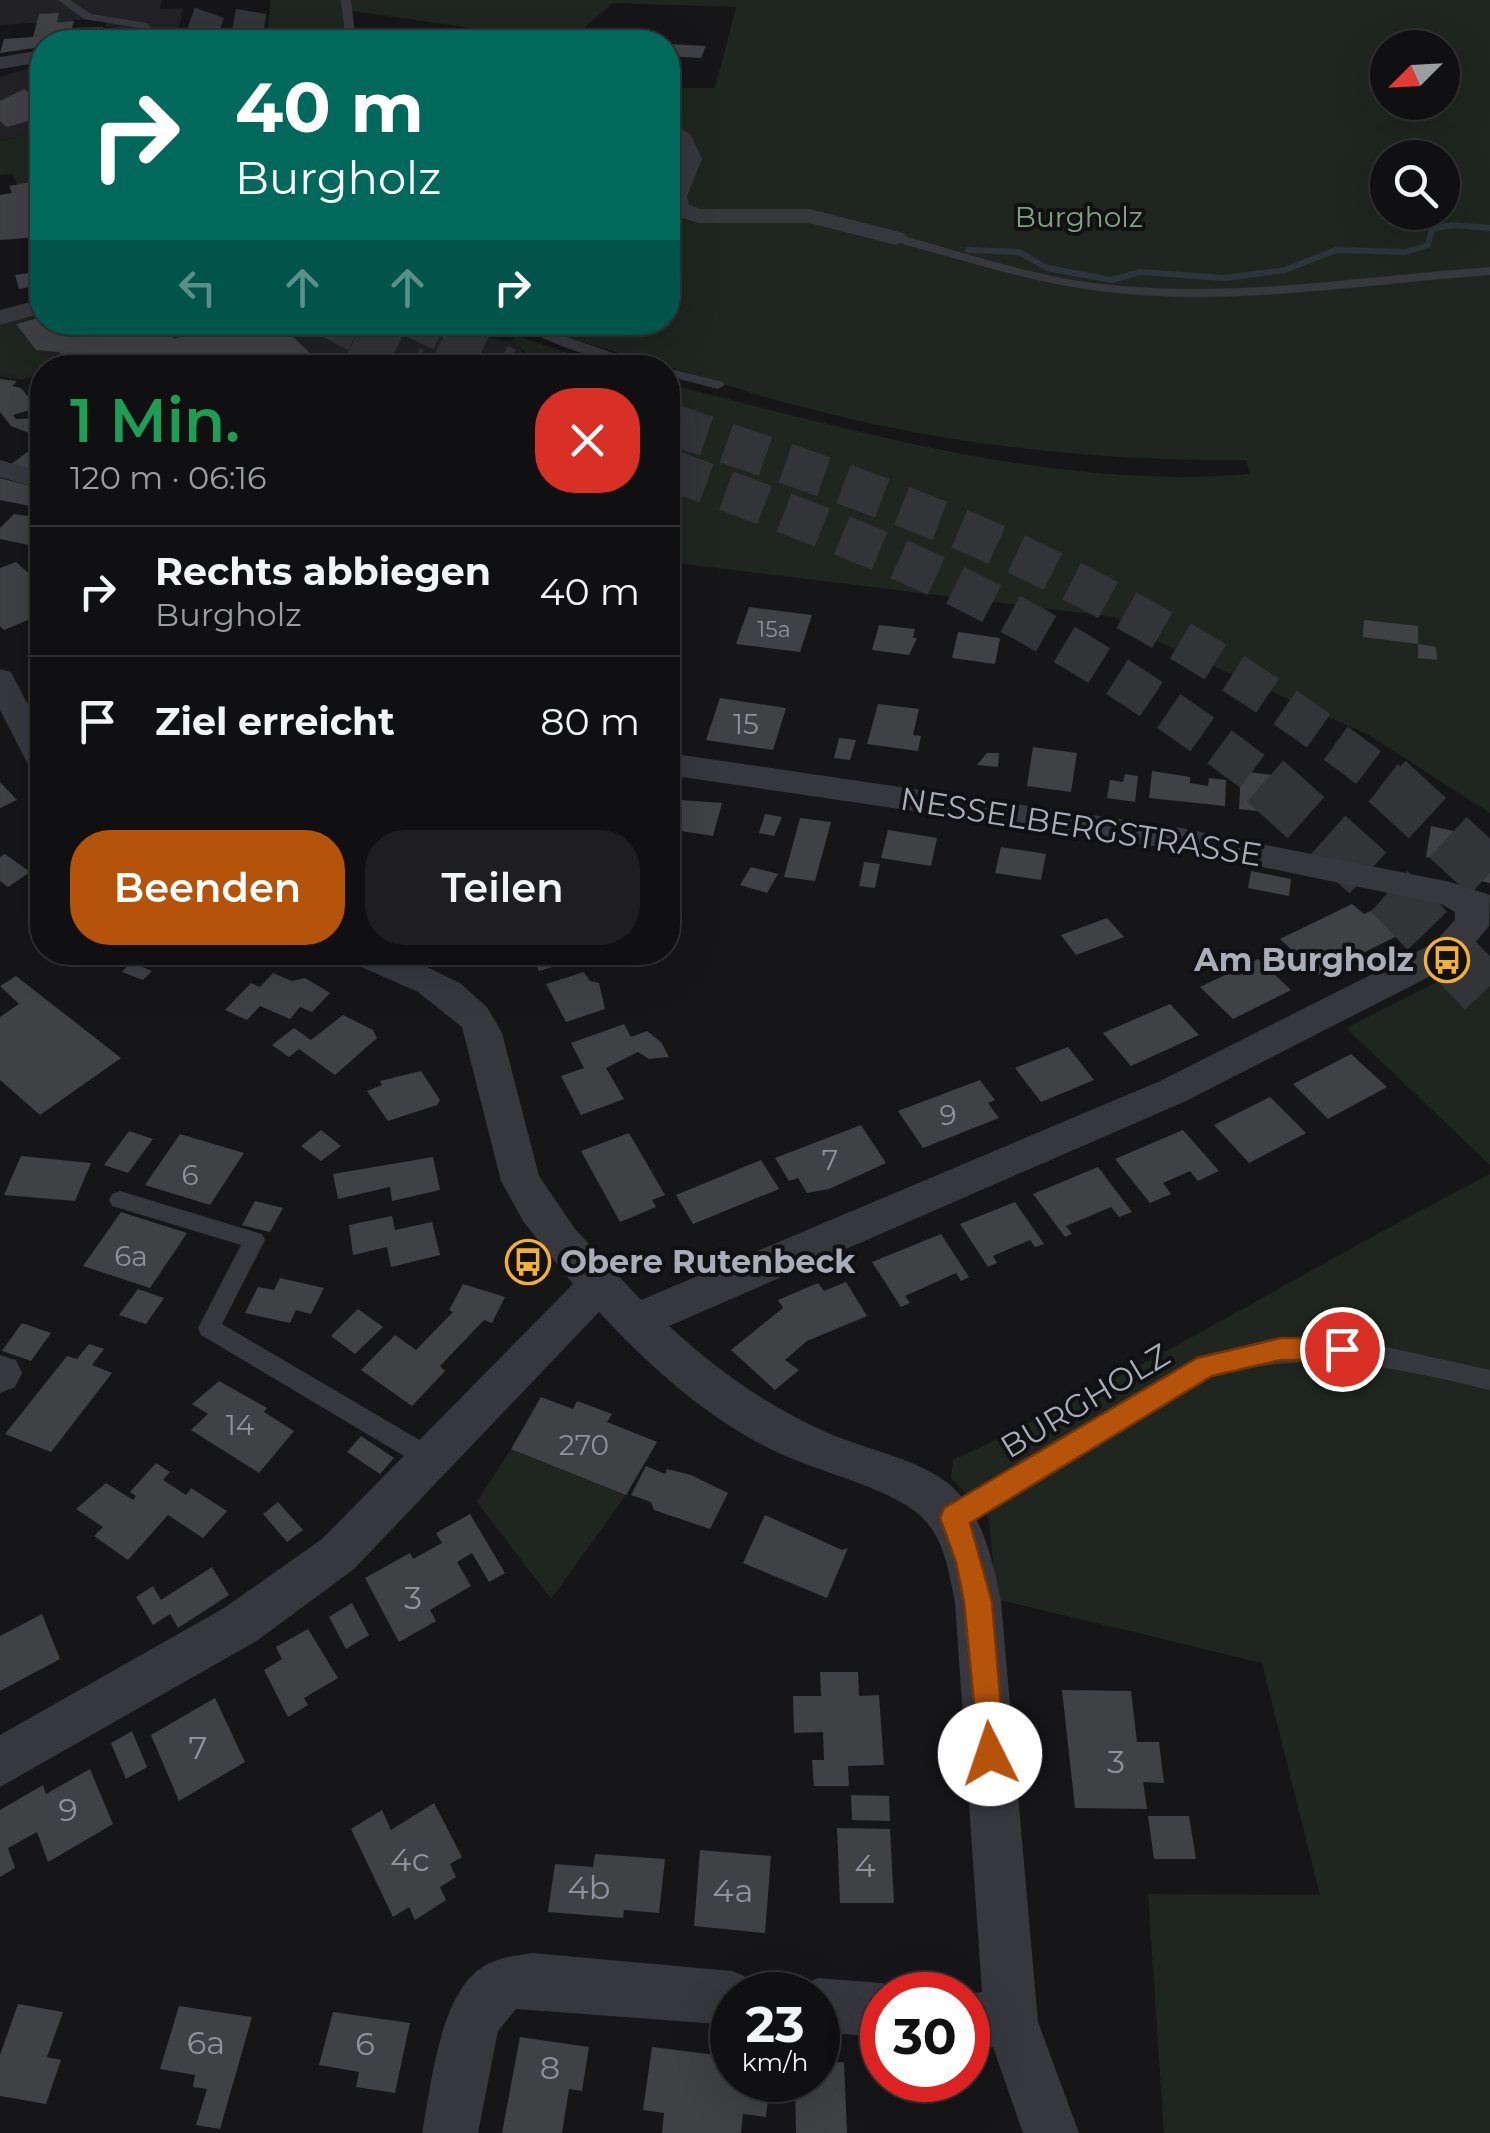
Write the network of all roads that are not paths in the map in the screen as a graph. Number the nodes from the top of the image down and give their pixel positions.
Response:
1 (63, 0) edge
2 (346, 0) edge
3 (147, 30) edge
4 (350, 30) edge
5 (30, 58) edge
6 (0, 63) edge
7 (680, 137) edge
8 (680, 186) edge
9 (680, 210) edge
10 (896, 238) joint
11 (1490, 271) edge
12 (30, 309) edge
13 (0, 318) edge
14 (548, 335) edge
15 (609, 355) edge
16 (680, 375) edge
17 (718, 385) dead end
18 (0, 468) edge
19 (30, 477) edge
20 (18, 692) edge
21 (23, 749) edge
22 (680, 766) edge
23 (1480, 906) edge
24 (390, 965) edge
25 (120, 1200) dead end
26 (598, 1284) junction
27 (638, 1320) junction
28 (1490, 1380) edge
29 (432, 1460) junction
30 (954, 1518) junction
31 (0, 1762) edge
32 (988, 1972) edge
33 (710, 1996) edge
34 (990, 2022) edge
35 (450, 2133) edge
36 (1052, 2133) edge

1 - 3 lane
2 - 4 lane
5 - 6 street
7 - 8 street
9 - 10 street
10 - 11 lane
12 - 13 street
14 - 15 lane
16 - 17 lane
18 - 19 street
20 - 21 street
22 - 23 street, NESSELBERGSTRASSE
23 - 27 street
24 - 26 street
25 - 29 lane
26 - 27 street
26 - 29 street
27 - 30 street
28 - 30 lane, BURGHOLZ
29 - 31 street
30 - 32 street
33 - 35 street
34 - 36 street

